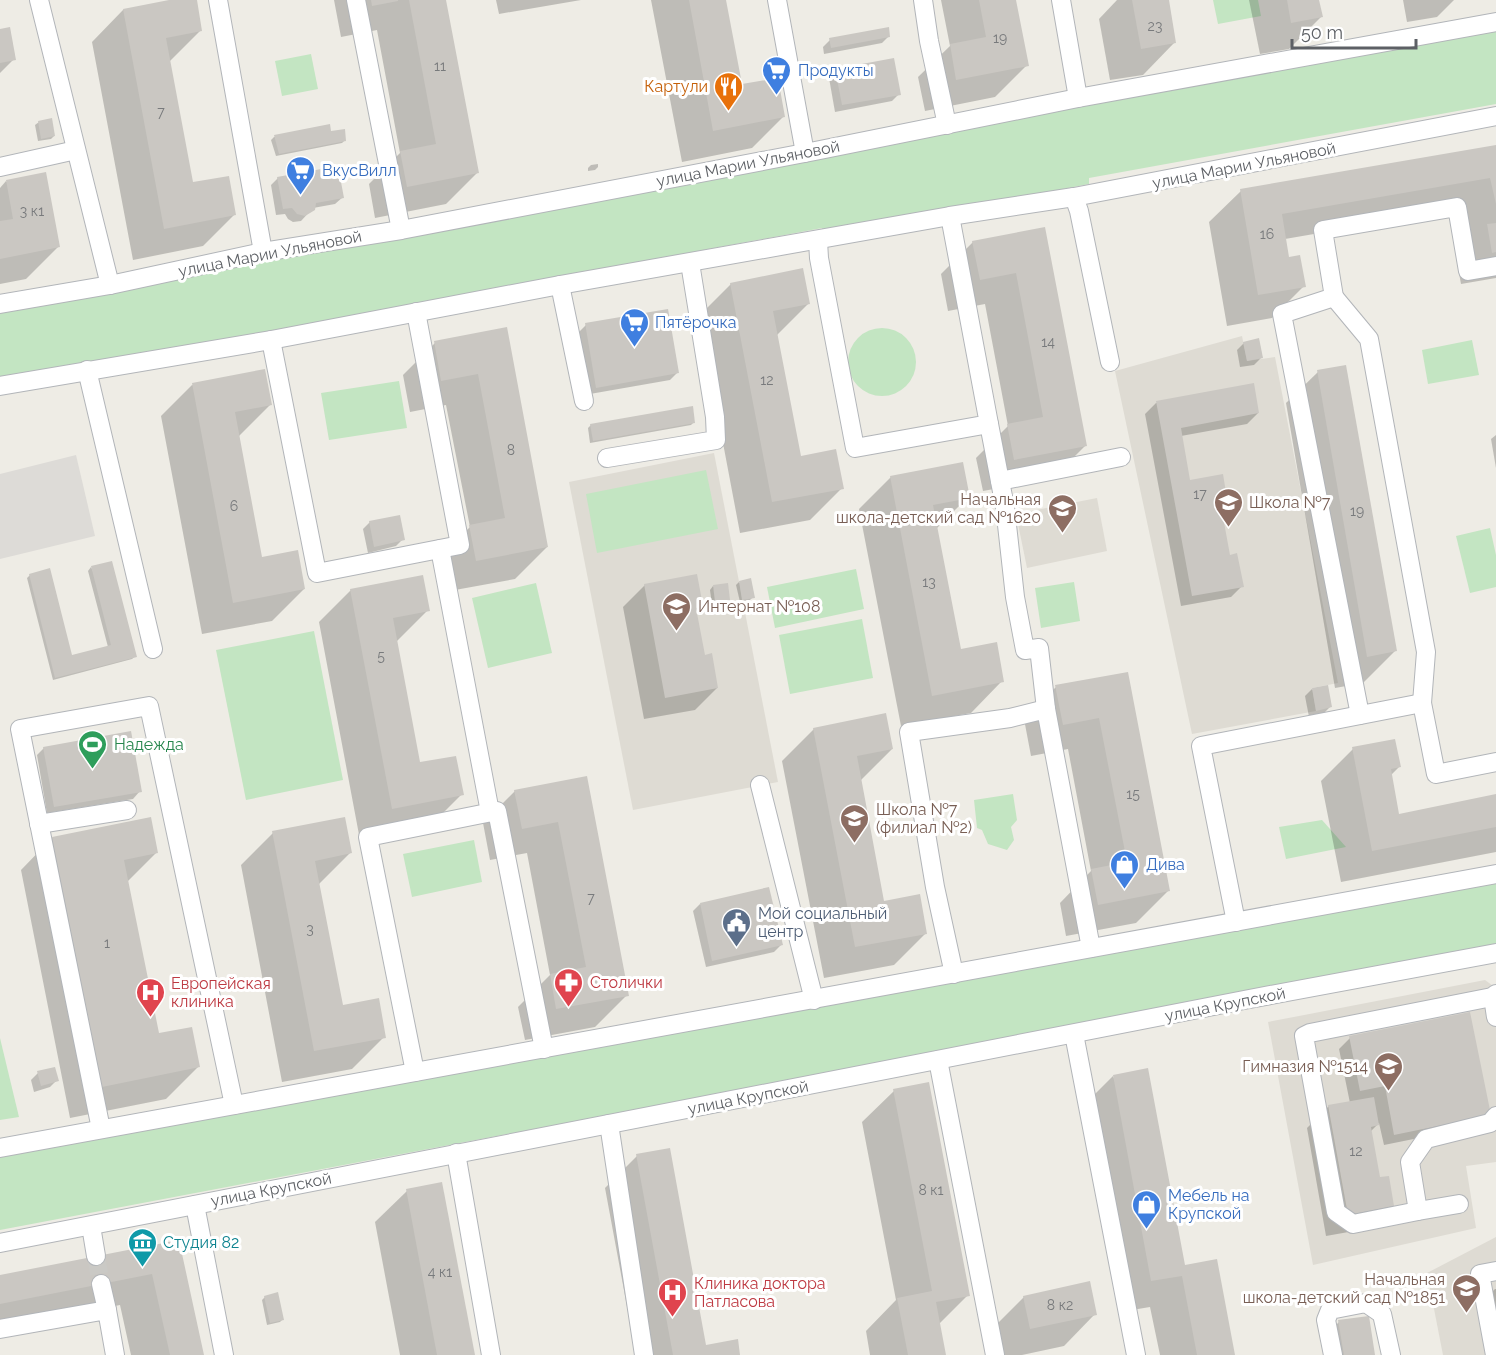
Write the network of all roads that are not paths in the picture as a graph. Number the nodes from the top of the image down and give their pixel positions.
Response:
1 (39, 0) edge
2 (218, 0) edge
3 (356, 0) edge
4 (777, 0) edge
5 (923, 0) edge
6 (1061, 0) edge
7 (1496, 22) edge
8 (1078, 98) junction
9 (1496, 116) edge
10 (947, 125) junction
11 (76, 150) junction
12 (805, 153) junction
13 (0, 167) edge
14 (1074, 197) junction
15 (950, 216) junction
16 (401, 230) junction
17 (818, 241) junction
18 (263, 252) junction
19 (690, 263) junction
20 (1496, 266) edge
21 (110, 285) junction
22 (560, 285) junction
23 (1334, 297) junction
24 (0, 304) edge
25 (416, 312) junction
26 (271, 340) junction
27 (1110, 362) dead end
28 (87, 370) junction
29 (0, 386) edge
30 (584, 401) dead end
31 (989, 424) junction
32 (1121, 457) dead end
33 (607, 458) dead end
34 (1000, 481) junction
35 (440, 549) junction
36 (153, 649) dead end
37 (1422, 703) junction
38 (1046, 709) junction
39 (1360, 715) junction
40 (1496, 762) edge
41 (760, 785) dead end
42 (127, 810) dead end
43 (490, 812) junction
44 (39, 824) junction
45 (1496, 874) edge
46 (1236, 922) junction
47 (1091, 948) junction
48 (1496, 953) edge
49 (954, 974) junction
50 (1494, 996) edge
51 (814, 999) junction
52 (1496, 1017) edge
53 (1074, 1034) junction
54 (544, 1048) junction
55 (938, 1060) junction
56 (415, 1072) junction
57 (234, 1105) junction
58 (1496, 1116) edge
59 (609, 1124) junction
60 (101, 1130) junction
61 (0, 1148) edge
62 (456, 1153) junction
63 (1459, 1204) dead end
64 (195, 1205) junction
65 (1418, 1211) junction
66 (91, 1226) junction
67 (0, 1243) edge
68 (96, 1257) tunnel mouth
69 (1496, 1271) edge
70 (101, 1284) tunnel mouth
71 (106, 1310) junction
72 (0, 1329) edge
73 (115, 1355) edge
74 (224, 1355) edge
75 (491, 1355) edge
76 (644, 1355) edge
77 (995, 1355) edge
78 (1136, 1355) edge
79 (1333, 1355) edge
80 (1391, 1355) edge
81 (1495, 1355) edge

1 - 11 street
2 - 18 street
3 - 16 street
4 - 12 street
5 - 10 street
6 - 8 street
7 - 8 street, улица Марии Ульяновой
8 - 10 street, улица Марии Ульяновой
9 - 14 street, улица Марии Ульяновой
10 - 12 street, улица Марии Ульяновой
11 - 13 street
11 - 21 street
12 - 16 street, улица Марии Ульяновой
14 - 15 street, улица Марии Ульяновой
14 - 27 street
15 - 17 street, улица Марии Ульяновой
15 - 31 street
16 - 18 street, улица Марии Ульяновой
17 - 19 street, улица Марии Ульяновой
17 - 31 street
18 - 21 street, улица Марии Ульяновой
19 - 22 street, улица Марии Ульяновой
19 - 33 street
20 - 23 street
21 - 24 street, улица Марии Ульяновой
22 - 25 street, улица Марии Ульяновой
22 - 30 street
23 - 37 street
23 - 39 street
25 - 26 street, улица Марии Ульяновой
25 - 35 street
26 - 28 street, улица Марии Ульяновой
26 - 35 street
28 - 29 street, улица Марии Ульяновой
28 - 36 street
31 - 34 street
32 - 34 street
34 - 38 street
35 - 43 street
37 - 39 street
37 - 40 street
38 - 47 street
38 - 49 street
39 - 46 street
41 - 51 street
42 - 44 street
43 - 54 street
43 - 56 street
44 - 57 street
44 - 60 street
45 - 46 street
46 - 47 street
47 - 49 street
48 - 53 street, улица Крупской
49 - 51 street
50 - 52 street
50 - 65 street
51 - 54 street
53 - 55 street, улица Крупской
53 - 78 street
54 - 56 street
55 - 59 street, улица Крупской
55 - 77 street
56 - 57 street
57 - 60 street
58 - 65 street
59 - 62 street, улица Крупской
59 - 76 street
60 - 61 street
62 - 64 street, улица Крупской
62 - 75 street
63 - 65 street
64 - 66 street, улица Крупской
64 - 74 street
66 - 67 street, улица Крупской
66 - 68 street
69 - 81 street
70 - 71 street
71 - 72 street
71 - 73 street
79 - 80 street

